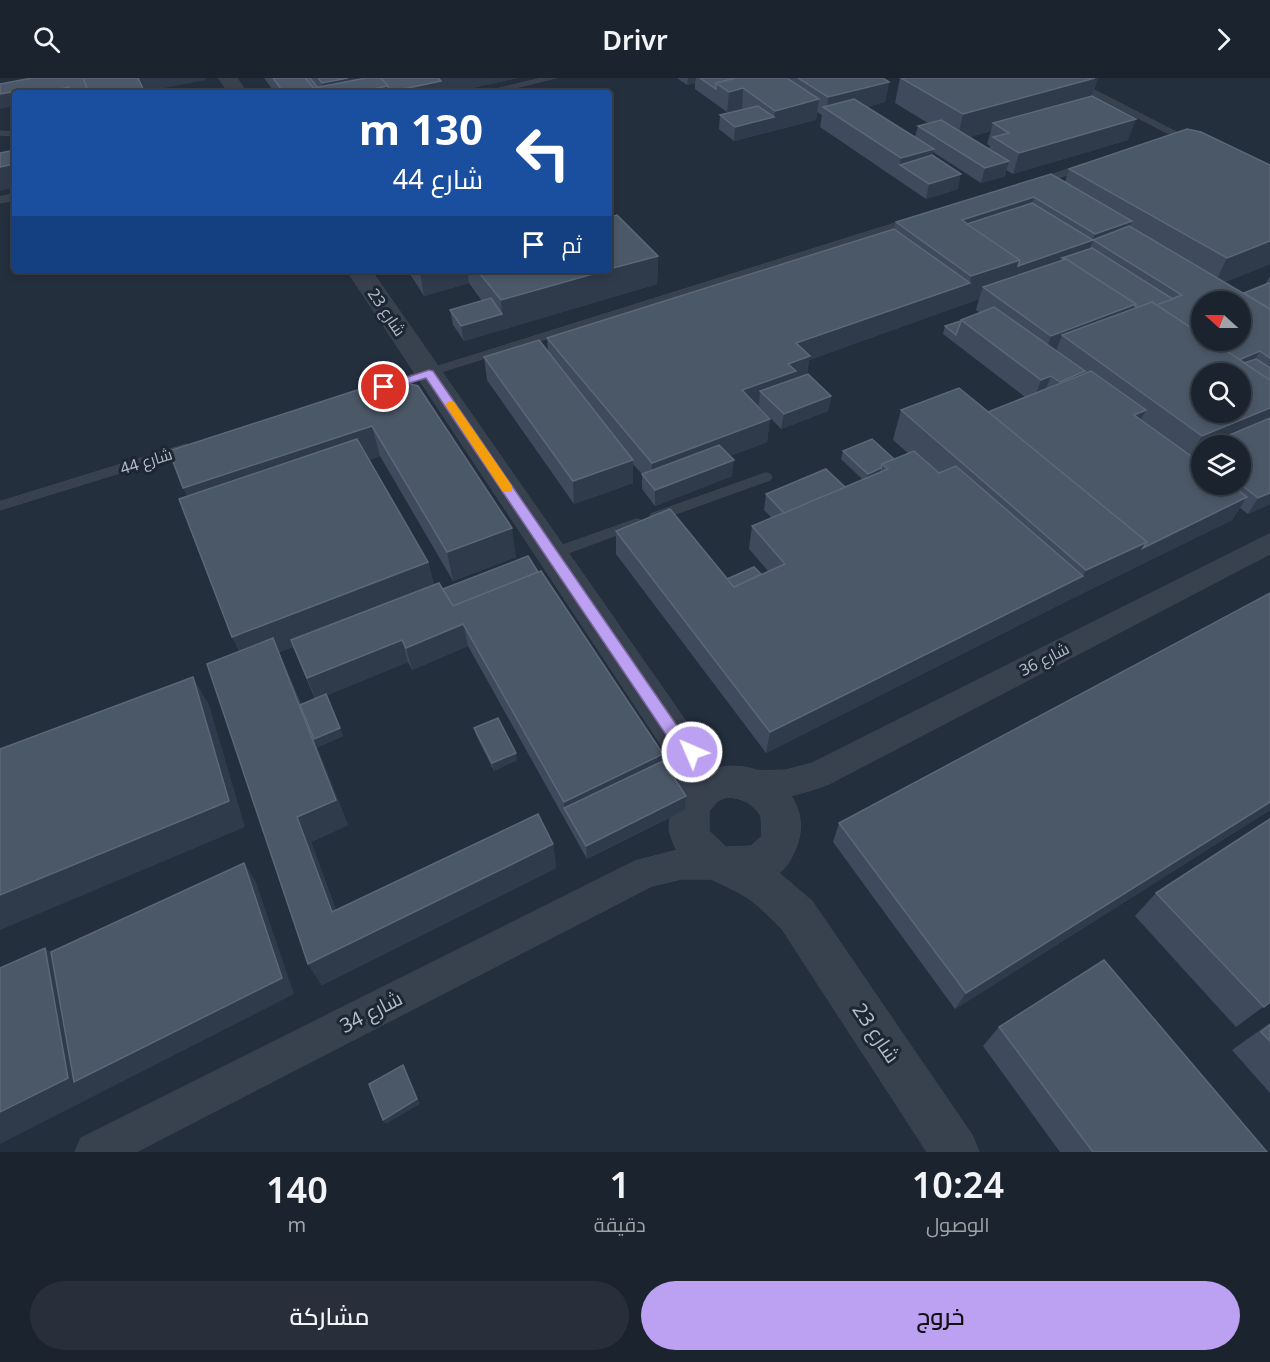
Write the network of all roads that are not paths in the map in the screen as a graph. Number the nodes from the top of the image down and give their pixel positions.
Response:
1 (552, 78) edge
2 (1065, 78) edge
3 (498, 90) edge
4 (1181, 137) junction
5 (1170, 140) edge
6 (1201, 147) edge
7 (1090, 165) edge
8 (1033, 183) edge
9 (919, 219) edge
10 (361, 273) edge
11 (429, 373) junction
12 (373, 391) edge
13 (203, 443) edge
14 (766, 477) dead end
15 (0, 506) edge
16 (1270, 543) edge
17 (552, 554) junction
18 (679, 741) junction
19 (818, 775) junction
20 (745, 783) junction
21 (690, 815) junction
22 (782, 836) junction
23 (727, 866) junction
24 (647, 872) junction
25 (797, 915) junction
26 (96, 1152) edge
27 (956, 1152) edge

1 - 3 lane
2 - 4 lane
4 - 5 lane
4 - 6 lane
7 - 8 lane
9 - 11 lane
10 - 11 street, شارع 23
11 - 12 lane
11 - 17 street, شارع 23
13 - 15 lane, شارع 44
14 - 17 lane
16 - 19 street, شارع 36
17 - 18 street, شارع 23
18 - 20 street, شارع 23
18 - 21 street, شارع 23
19 - 20 street, شارع 36
19 - 22 street, شارع 36
20 - 21 street
20 - 22 street
21 - 23 street
21 - 24 street, شارع 34
22 - 23 street
22 - 25 street, شارع 23
23 - 24 street, شارع 34
23 - 25 street, شارع 23
24 - 26 street, شارع 34
25 - 27 street, شارع 23

